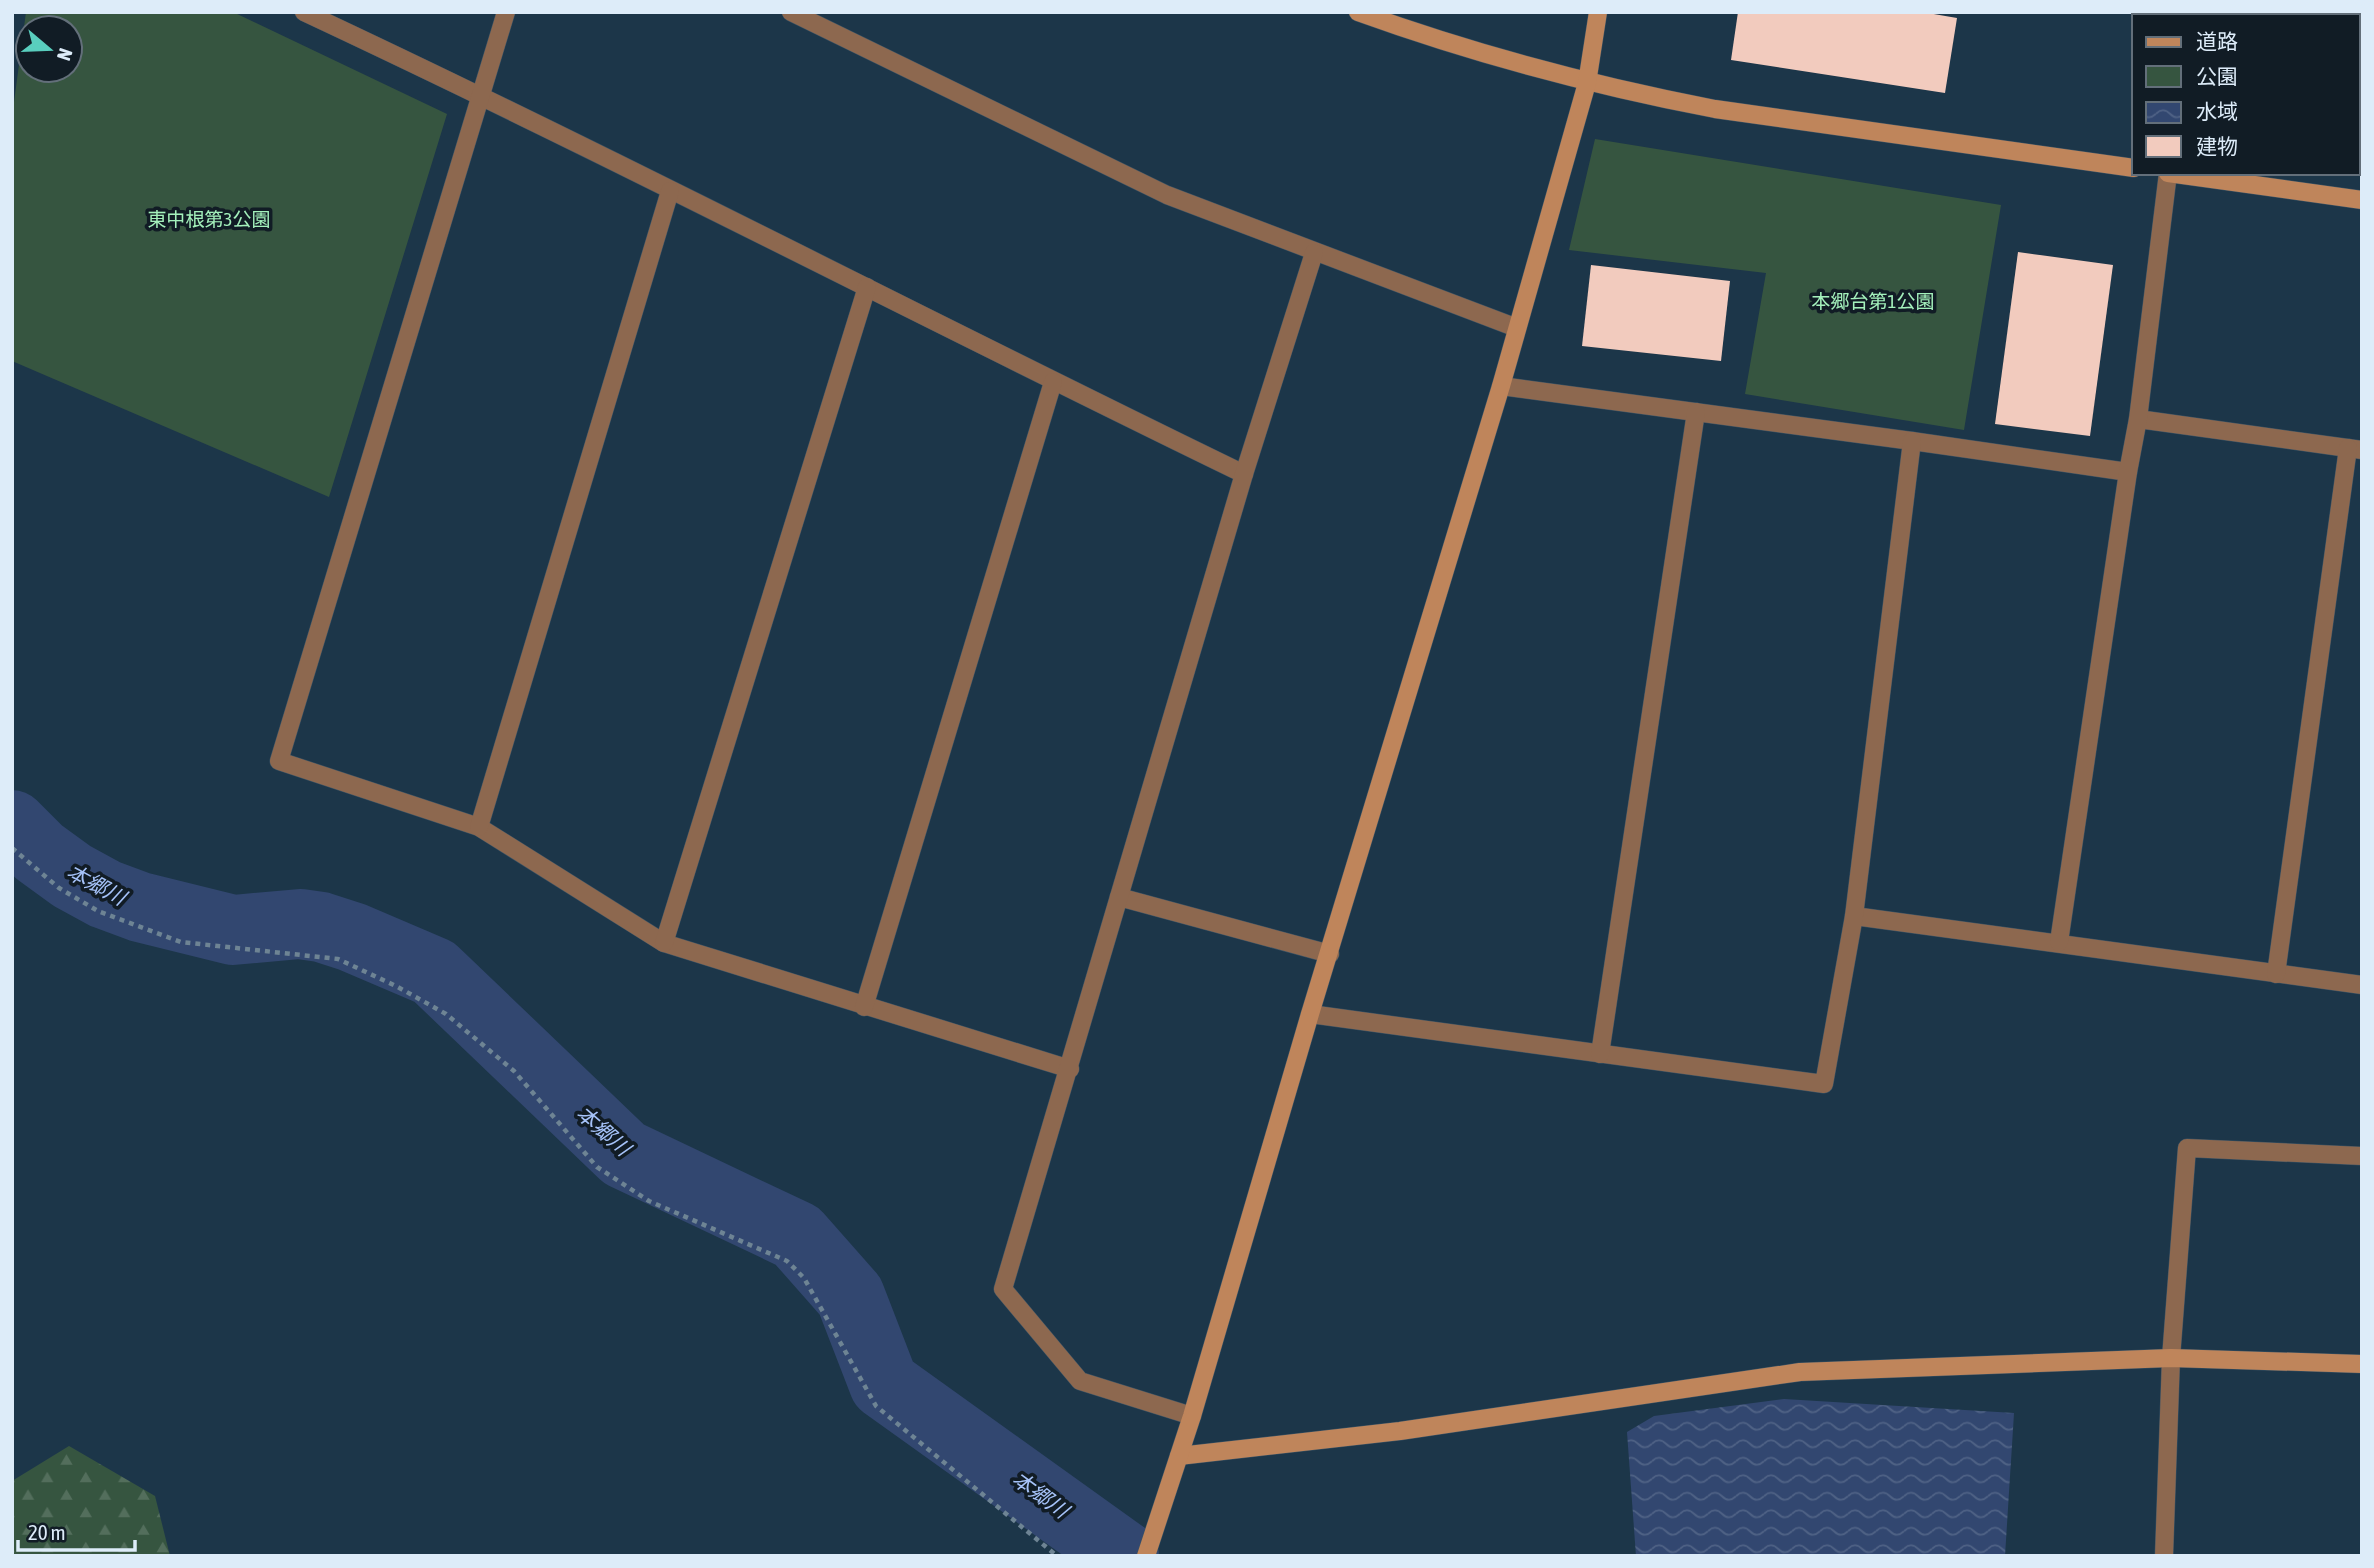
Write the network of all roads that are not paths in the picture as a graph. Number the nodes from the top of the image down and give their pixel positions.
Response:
1 (304, 12) edge
2 (506, 12) edge
3 (791, 12) edge
4 (1358, 12) edge
5 (1598, 12) edge
6 (1587, 83) junction
7 (481, 95) junction
8 (2132, 168) edge
9 (2168, 175) edge
10 (2182, 175) edge
11 (670, 191) junction
12 (2362, 200) edge
13 (1314, 253) junction
14 (867, 287) junction
15 (1517, 328) junction
16 (1053, 382) junction
17 (1501, 386) junction
18 (1696, 412) junction
19 (2138, 419) junction
20 (1912, 441) junction
21 (2355, 449) edge
22 (2128, 472) junction
23 (1244, 474) junction
24 (479, 827) junction
25 (1119, 897) junction
26 (1854, 916) junction
27 (2059, 942) junction
28 (664, 943) junction
29 (1330, 954) junction
30 (2276, 974) junction
31 (2362, 985) edge
32 (864, 1007) junction
33 (1310, 1014) junction
34 (1600, 1054) junction
35 (1070, 1069) junction
36 (2362, 1156) edge
37 (2171, 1358) junction
38 (2362, 1364) edge
39 (1192, 1416) junction
40 (1179, 1456) junction
41 (1146, 1554) edge
42 (2164, 1556) edge

1 - 7 street
2 - 7 street
3 - 13 street
4 - 6 street
5 - 6 street
6 - 8 street
6 - 15 street
7 - 11 street
7 - 24 street
9 - 19 street
10 - 12 street
11 - 14 street
11 - 24 street
13 - 15 street
13 - 23 street
14 - 16 street
14 - 28 street
15 - 17 street
16 - 23 street
16 - 32 street
17 - 18 street
17 - 29 street
18 - 20 street
18 - 34 street
19 - 21 street
19 - 22 street
20 - 22 street
20 - 26 street
21 - 30 street
22 - 27 street
23 - 25 street
24 - 28 street
25 - 29 street
25 - 35 street
26 - 27 street
26 - 34 street
27 - 30 street
28 - 32 street
29 - 33 street
30 - 31 street
32 - 35 street
33 - 34 street
33 - 39 street
35 - 39 street
36 - 37 street
37 - 38 street
37 - 40 street
37 - 42 street
39 - 40 street
40 - 41 street

